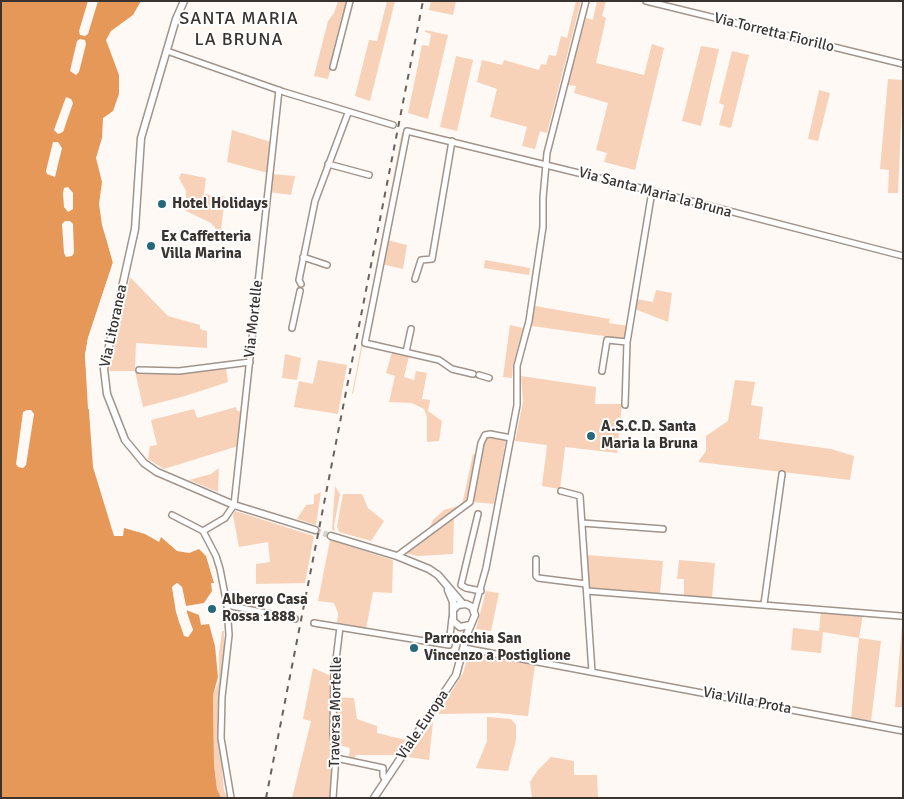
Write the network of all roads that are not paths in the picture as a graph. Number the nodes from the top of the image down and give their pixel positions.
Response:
1 (184, 1) edge
2 (350, 1) edge
3 (586, 1) edge
4 (646, 1) edge
5 (167, 50) junction
6 (903, 64) edge
7 (333, 67) dead end
8 (279, 90) junction
9 (348, 113) junction
10 (393, 125) dead end
11 (452, 141) junction
12 (328, 164) junction
13 (545, 164) junction
14 (369, 175) dead end
15 (652, 191) junction
16 (903, 256) edge
17 (303, 257) junction
18 (327, 264) dead end
19 (415, 279) dead end
20 (301, 284) dead end
21 (300, 291) dead end
22 (292, 328) dead end
23 (411, 329) dead end
24 (627, 342) junction
25 (406, 352) junction
26 (250, 362) junction
27 (139, 370) dead end
28 (602, 371) dead end
29 (489, 378) dead end
30 (625, 405) dead end
31 (511, 438) junction
32 (782, 474) dead end
33 (561, 491) dead end
34 (234, 505) junction
35 (172, 514) dead end
36 (478, 514) dead end
37 (582, 523) junction
38 (663, 529) dead end
39 (315, 530) tunnel mouth
40 (202, 531) junction
41 (331, 536) tunnel mouth
42 (397, 556) junction
43 (536, 559) dead end
44 (444, 582) junction
45 (586, 584) junction
46 (587, 591) junction
47 (480, 594) junction
48 (462, 604) junction
49 (764, 604) junction
50 (227, 605) junction
51 (469, 605) junction
52 (453, 610) junction
53 (474, 611) junction
54 (901, 616) dead end
55 (452, 617) junction
56 (295, 619) dead end
57 (314, 622) dead end
58 (470, 625) junction
59 (460, 626) junction
60 (340, 627) junction
61 (452, 632) junction
62 (464, 648) junction
63 (592, 672) junction
64 (903, 731) edge
65 (336, 758) junction
66 (386, 780) junction
67 (231, 798) edge
68 (332, 798) edge
69 (374, 798) edge

1 - 5 street, Via Litoranea
2 - 7 street
3 - 13 street
4 - 6 street, Via Torretta Fiorillo
5 - 8 street
5 - 34 street, Via Litoranea
8 - 9 street
8 - 26 street, Via Mortelle
9 - 10 street
9 - 12 street
11 - 13 street, Via Santa Maria la Bruna
11 - 19 street
11 - 25 street, Via Santa Maria la Bruna
12 - 14 street
12 - 17 street
13 - 15 street, Via Santa Maria la Bruna
13 - 31 street
15 - 16 street, Via Santa Maria la Bruna
15 - 24 street
17 - 18 street
17 - 20 street
21 - 22 street
23 - 25 street
24 - 28 street
24 - 30 street
25 - 29 street
26 - 27 street
26 - 34 street, Via Mortelle
31 - 42 street
31 - 47 street
32 - 49 street
33 - 37 street
34 - 39 street, Via Litoranea
34 - 40 street
35 - 40 street
36 - 47 street
37 - 38 street
37 - 45 street
40 - 50 street
41 - 42 street
42 - 44 street
43 - 45 street
44 - 48 street
44 - 52 street
45 - 46 street
46 - 49 street
46 - 63 street
47 - 51 street
47 - 53 street
48 - 51 street
48 - 52 street
49 - 54 street
50 - 56 street
50 - 67 street
51 - 53 street
52 - 55 street
53 - 58 street
55 - 59 street
55 - 61 street
57 - 60 street
58 - 59 street
58 - 62 street, Viale Europa
59 - 61 street
59 - 62 street, Viale Europa
60 - 61 street
60 - 65 street, Traversa Mortelle
62 - 63 street, Via Villa Prota
62 - 66 street, Viale Europa
63 - 64 street, Via Villa Prota
65 - 66 street
65 - 68 street, Traversa Mortelle
66 - 69 street, Viale Europa

